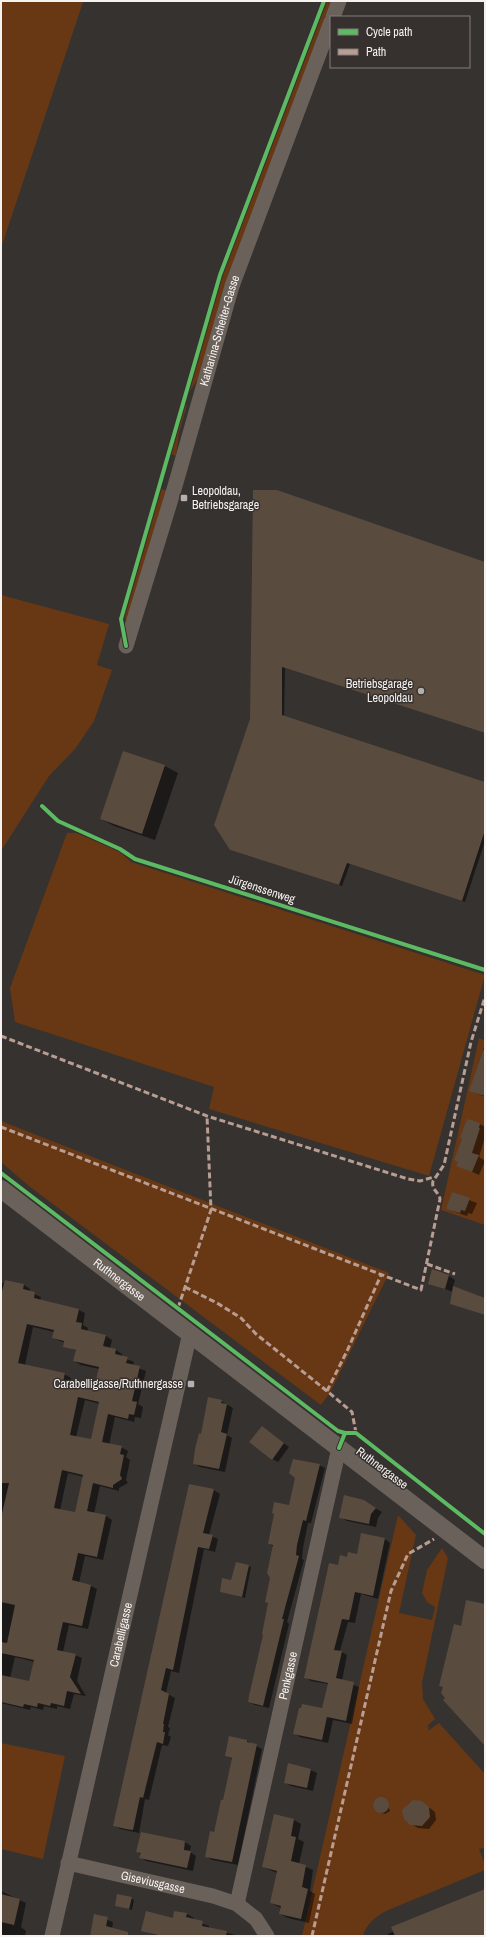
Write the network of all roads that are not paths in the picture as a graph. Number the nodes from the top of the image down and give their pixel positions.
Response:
1 (339, 1) edge
2 (333, 16) edge
3 (330, 25) edge
4 (126, 646) dead end
5 (1, 1189) edge
6 (190, 1333) junction
7 (339, 1448) junction
8 (485, 1560) edge
9 (68, 1863) junction
10 (237, 1904) junction
11 (52, 1936) edge
12 (267, 1936) edge

1 - 2 street
3 - 4 street, Katharina-Scheiter-Gasse
5 - 6 street, Ruthnergasse
6 - 7 street, Ruthnergasse
6 - 9 street, Carabelligasse
7 - 8 street, Ruthnergasse
7 - 10 street, Penkgasse
9 - 10 street, Giseviusgasse
9 - 11 street, Carabelligasse
10 - 12 street, Giseviusgasse

